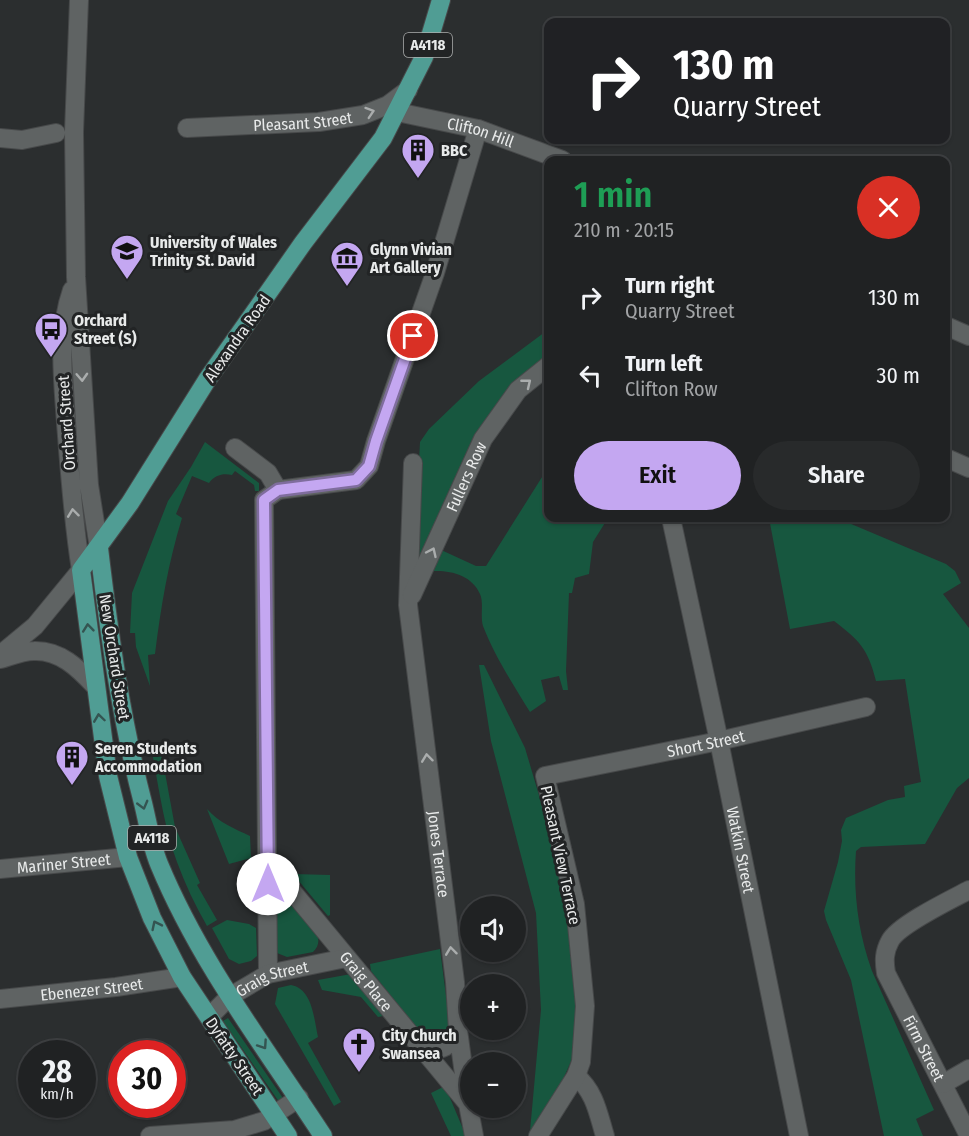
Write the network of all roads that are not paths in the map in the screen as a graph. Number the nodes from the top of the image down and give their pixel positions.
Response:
1 (79, 0) edge
2 (441, 0) edge
3 (410, 89) junction
4 (397, 112) junction
5 (187, 128) dead end
6 (478, 129) junction
7 (56, 133) dead end
8 (0, 138) edge
9 (551, 156) edge
10 (76, 277) junction
11 (950, 328) edge
12 (969, 336) edge
13 (544, 369) edge
14 (235, 448) dead end
15 (950, 460) edge
16 (413, 463) dead end
17 (969, 468) edge
18 (278, 490) junction
19 (672, 522) edge
20 (99, 548) junction
21 (81, 570) junction
22 (408, 605) junction
23 (0, 657) edge
24 (94, 686) junction
25 (866, 707) dead end
26 (719, 741) junction
27 (545, 776) joint
28 (128, 857) junction
29 (267, 861) junction
30 (0, 869) edge
31 (969, 890) edge
32 (346, 957) junction
33 (268, 974) junction
34 (182, 977) junction
35 (230, 997) junction
36 (0, 999) edge
37 (209, 1017) junction
38 (458, 1030) junction
39 (424, 1050) junction
40 (461, 1052) edge
41 (969, 1069) edge
42 (576, 1076) junction
43 (943, 1083) junction
44 (460, 1094) edge
45 (299, 1098) junction
46 (275, 1115) junction
47 (471, 1118) edge
48 (150, 1136) edge
49 (288, 1136) edge
50 (323, 1136) edge
51 (474, 1136) edge
52 (538, 1136) edge
53 (605, 1136) edge
54 (800, 1136) edge
55 (969, 1136) edge

1 - 10 street, Orchard Street
2 - 3 main road, Alexandra Road / A4118
3 - 4 main road, Alexandra Road / A4118
5 -> 3 street, Pleasant Street
4 - 6 street, Clifton Hill
4 - 20 main road, Alexandra Road / A4118
6 - 9 street, Clifton Hill
6 - 18 street
7 - 8 street
10 -> 20 street, Orchard Street
21 -> 10 street, Orchard Street
11 - 12 street
22 -> 13 street, Fullers Row
14 - 18 street
15 - 17 street
16 - 22 street, Jones Terrace
18 - 29 street
19 - 26 street, Watkin Street
20 - 21 main road, Alexandra Road / A4118
20 -> 35 main road, New Orchard Street / A4118
21 - 23 street, Alexandra Road
24 -> 21 main road, New Orchard Street / A4118
38 -> 22 street, Jones Terrace
23 - 24 street
28 -> 24 main road, New Orchard Street / A4118
25 - 26 street, Short Street
26 - 27 street, Short Street
26 - 54 street, Watkin Street
27 - 42 street, Pleasant View Terrace
28 - 30 street, Mariner Street
34 -> 28 main road, New Orchard Street / A4118
29 - 32 street, Graig Place
29 - 33 street
31 - 43 street, Firm Street
32 - 33 street, Graig Street
32 - 39 street, Graig Place
33 - 35 street, Graig Street
34 - 36 street, Ebenezer Street
34 - 37 main road, Dyfatty Street / A4118
35 - 37 street, Graig Street
35 -> 45 main road, Dyfatty Street / A4118
37 - 46 main road, Dyfatty Street / A4118
38 - 39 street
38 - 40 street, Jones Terrace
39 - 44 street, Graig Place
41 - 43 street
42 - 52 street
42 - 53 street
43 - 55 street, Firm Street
45 - 46 street
45 - 50 main road, Dyfatty Street / A4118
46 - 48 street
46 - 49 main road, Dyfatty Street / A4118
47 - 51 street, Graig Place

